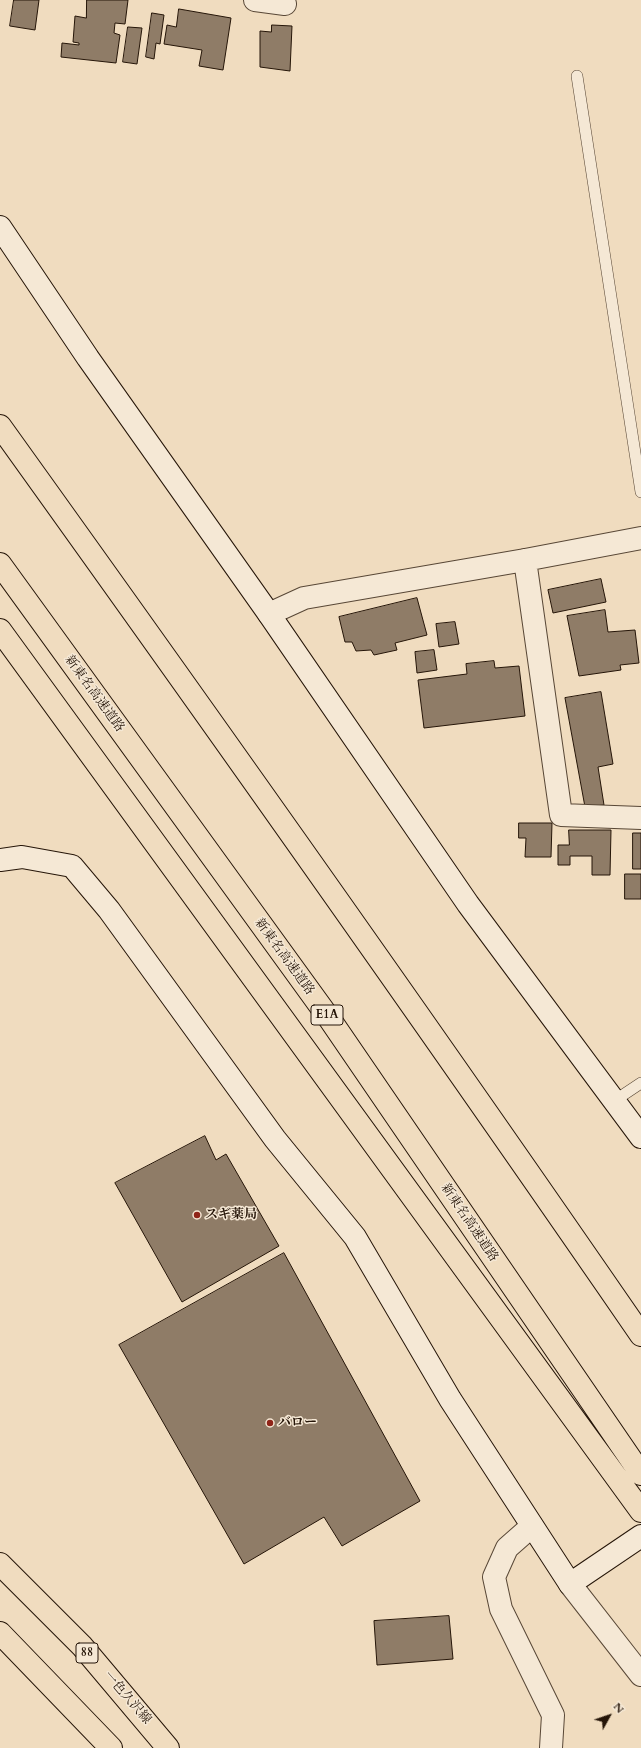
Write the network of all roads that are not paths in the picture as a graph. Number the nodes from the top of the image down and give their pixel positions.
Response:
1 (255, 0) edge
2 (284, 4) dead end
3 (577, 76) dead end
4 (0, 227) edge
5 (0, 426) edge
6 (641, 492) edge
7 (641, 538) edge
8 (525, 560) junction
9 (0, 564) edge
10 (269, 614) junction
11 (0, 630) edge
12 (641, 818) edge
13 (0, 860) edge
14 (641, 1084) edge
15 (614, 1101) junction
16 (641, 1137) edge
17 (641, 1335) edge
18 (641, 1474) edge
19 (641, 1511) edge
20 (532, 1526) junction
21 (641, 1536) edge
22 (0, 1564) edge
23 (570, 1584) junction
24 (0, 1633) edge
25 (641, 1675) edge
26 (111, 1748) edge
27 (168, 1748) edge
28 (551, 1748) edge

1 - 2 street
3 - 6 lane
4 - 10 street
5 - 17 main road
7 - 8 street
8 - 10 street
8 - 12 street
9 - 18 main road, 新東名高速道路 / E1A
10 - 15 street
11 - 19 main road
13 - 20 street
14 - 15 lane
15 - 16 street
20 - 23 street
20 - 28 street
21 - 23 street
22 - 27 main road, 一色久沢線 / 88
23 - 25 street
24 - 26 main road

